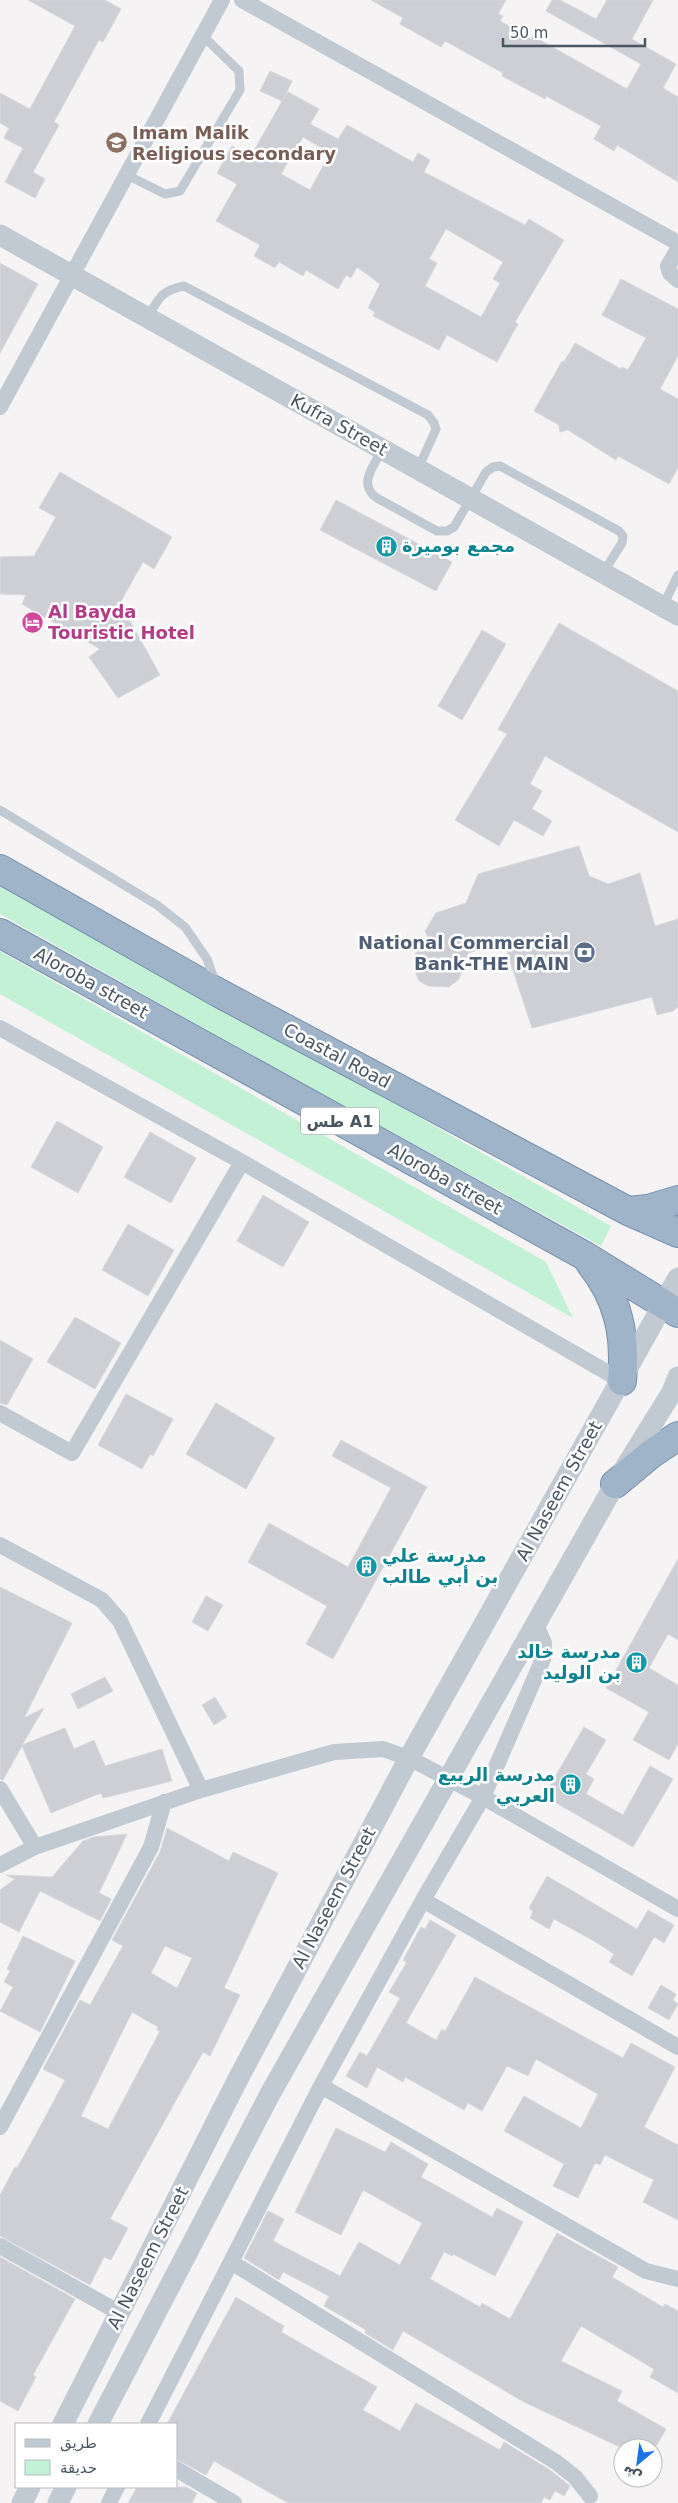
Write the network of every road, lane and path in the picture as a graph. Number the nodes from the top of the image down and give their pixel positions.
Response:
1 (222, 0) edge
2 (242, 0) edge
3 (202, 35) junction
4 (127, 175) junction
5 (0, 235) edge
6 (678, 243) edge
7 (678, 248) edge
8 (71, 276) junction
9 (678, 280) edge
10 (147, 318) junction
11 (0, 407) edge
12 (383, 449) junction
13 (418, 469) junction
14 (471, 498) junction
15 (603, 574) junction
16 (678, 576) edge
17 (670, 611) edge
18 (0, 810) edge
19 (0, 869) edge
20 (0, 933) edge
21 (219, 993) junction
22 (0, 1028) edge
23 (242, 1162) junction
24 (678, 1200) edge
25 (628, 1211) junction
26 (678, 1233) edge
27 (585, 1256) junction
28 (678, 1278) edge
29 (671, 1309) edge
30 (622, 1381) junction
31 (676, 1388) edge
32 (0, 1413) edge
33 (678, 1436) edge
34 (616, 1484) junction
35 (0, 1545) edge
36 (536, 1625) junction
37 (409, 1758) junction
38 (448, 1779) junction
39 (0, 1789) edge
40 (201, 1790) junction
41 (483, 1797) junction
42 (164, 1802) junction
43 (35, 1847) junction
44 (0, 1865) edge
45 (423, 1900) junction
46 (678, 1909) edge
47 (678, 2047) edge
48 (321, 2086) junction
49 (0, 2127) edge
50 (0, 2246) edge
51 (231, 2262) junction
52 (678, 2279) edge
53 (120, 2312) junction
54 (64, 2423) edge
55 (99, 2423) edge
56 (149, 2423) edge
57 (178, 2470) edge
58 (30, 2488) edge
59 (66, 2488) edge
60 (116, 2488) edge
61 (590, 2496) dead end
62 (22, 2503) edge
63 (58, 2503) edge
64 (109, 2503) edge
65 (234, 2503) edge

1 - 3 street
2 - 6 street
3 - 4 street
3 - 4 lane
4 - 8 street
5 - 8 street, Kufra Street
7 - 9 street
8 - 10 street, Kufra Street
8 - 11 street
10 - 12 street, Kufra Street
10 - 13 lane
12 - 13 street, Kufra Street
12 - 14 lane
13 - 14 street, Kufra Street
14 - 15 street, Kufra Street
14 - 15 lane
15 - 17 street, Kufra Street
16 - 17 lane
18 - 21 lane
19 - 21 highway, Coastal Road / طس A1
20 - 27 highway, Aloroba street / طس A1
21 - 25 highway, Coastal Road / طس A1
22 - 23 street
23 - 30 street
23 - 32 street
24 - 25 highway
25 - 26 highway, Coastal Road / طس A1
27 - 29 highway, Aloroba street / طس A1
27 - 30 highway
28 - 29 street, Al Naseem Street
29 - 30 street, Al Naseem Street
30 - 37 street, Al Naseem Street
31 - 34 street, Al Naseem Street
33 - 34 highway
34 - 36 street, Al Naseem Street
35 - 40 street
36 - 38 street, Al Naseem Street
36 - 41 street
37 - 38 street
37 - 40 street
37 - 53 street, Al Naseem Street
38 - 41 street
38 - 55 street, Al Naseem Street
39 - 43 street
40 - 42 street
41 - 45 street
41 - 46 street
42 - 43 street
42 - 49 street
43 - 44 street
45 - 47 street
45 - 48 street
48 - 51 street
48 - 52 street
50 - 53 street
51 - 56 street
51 - 61 street
53 - 54 street, Al Naseem Street
57 - 65 street
58 - 62 street
59 - 63 street
60 - 64 street

